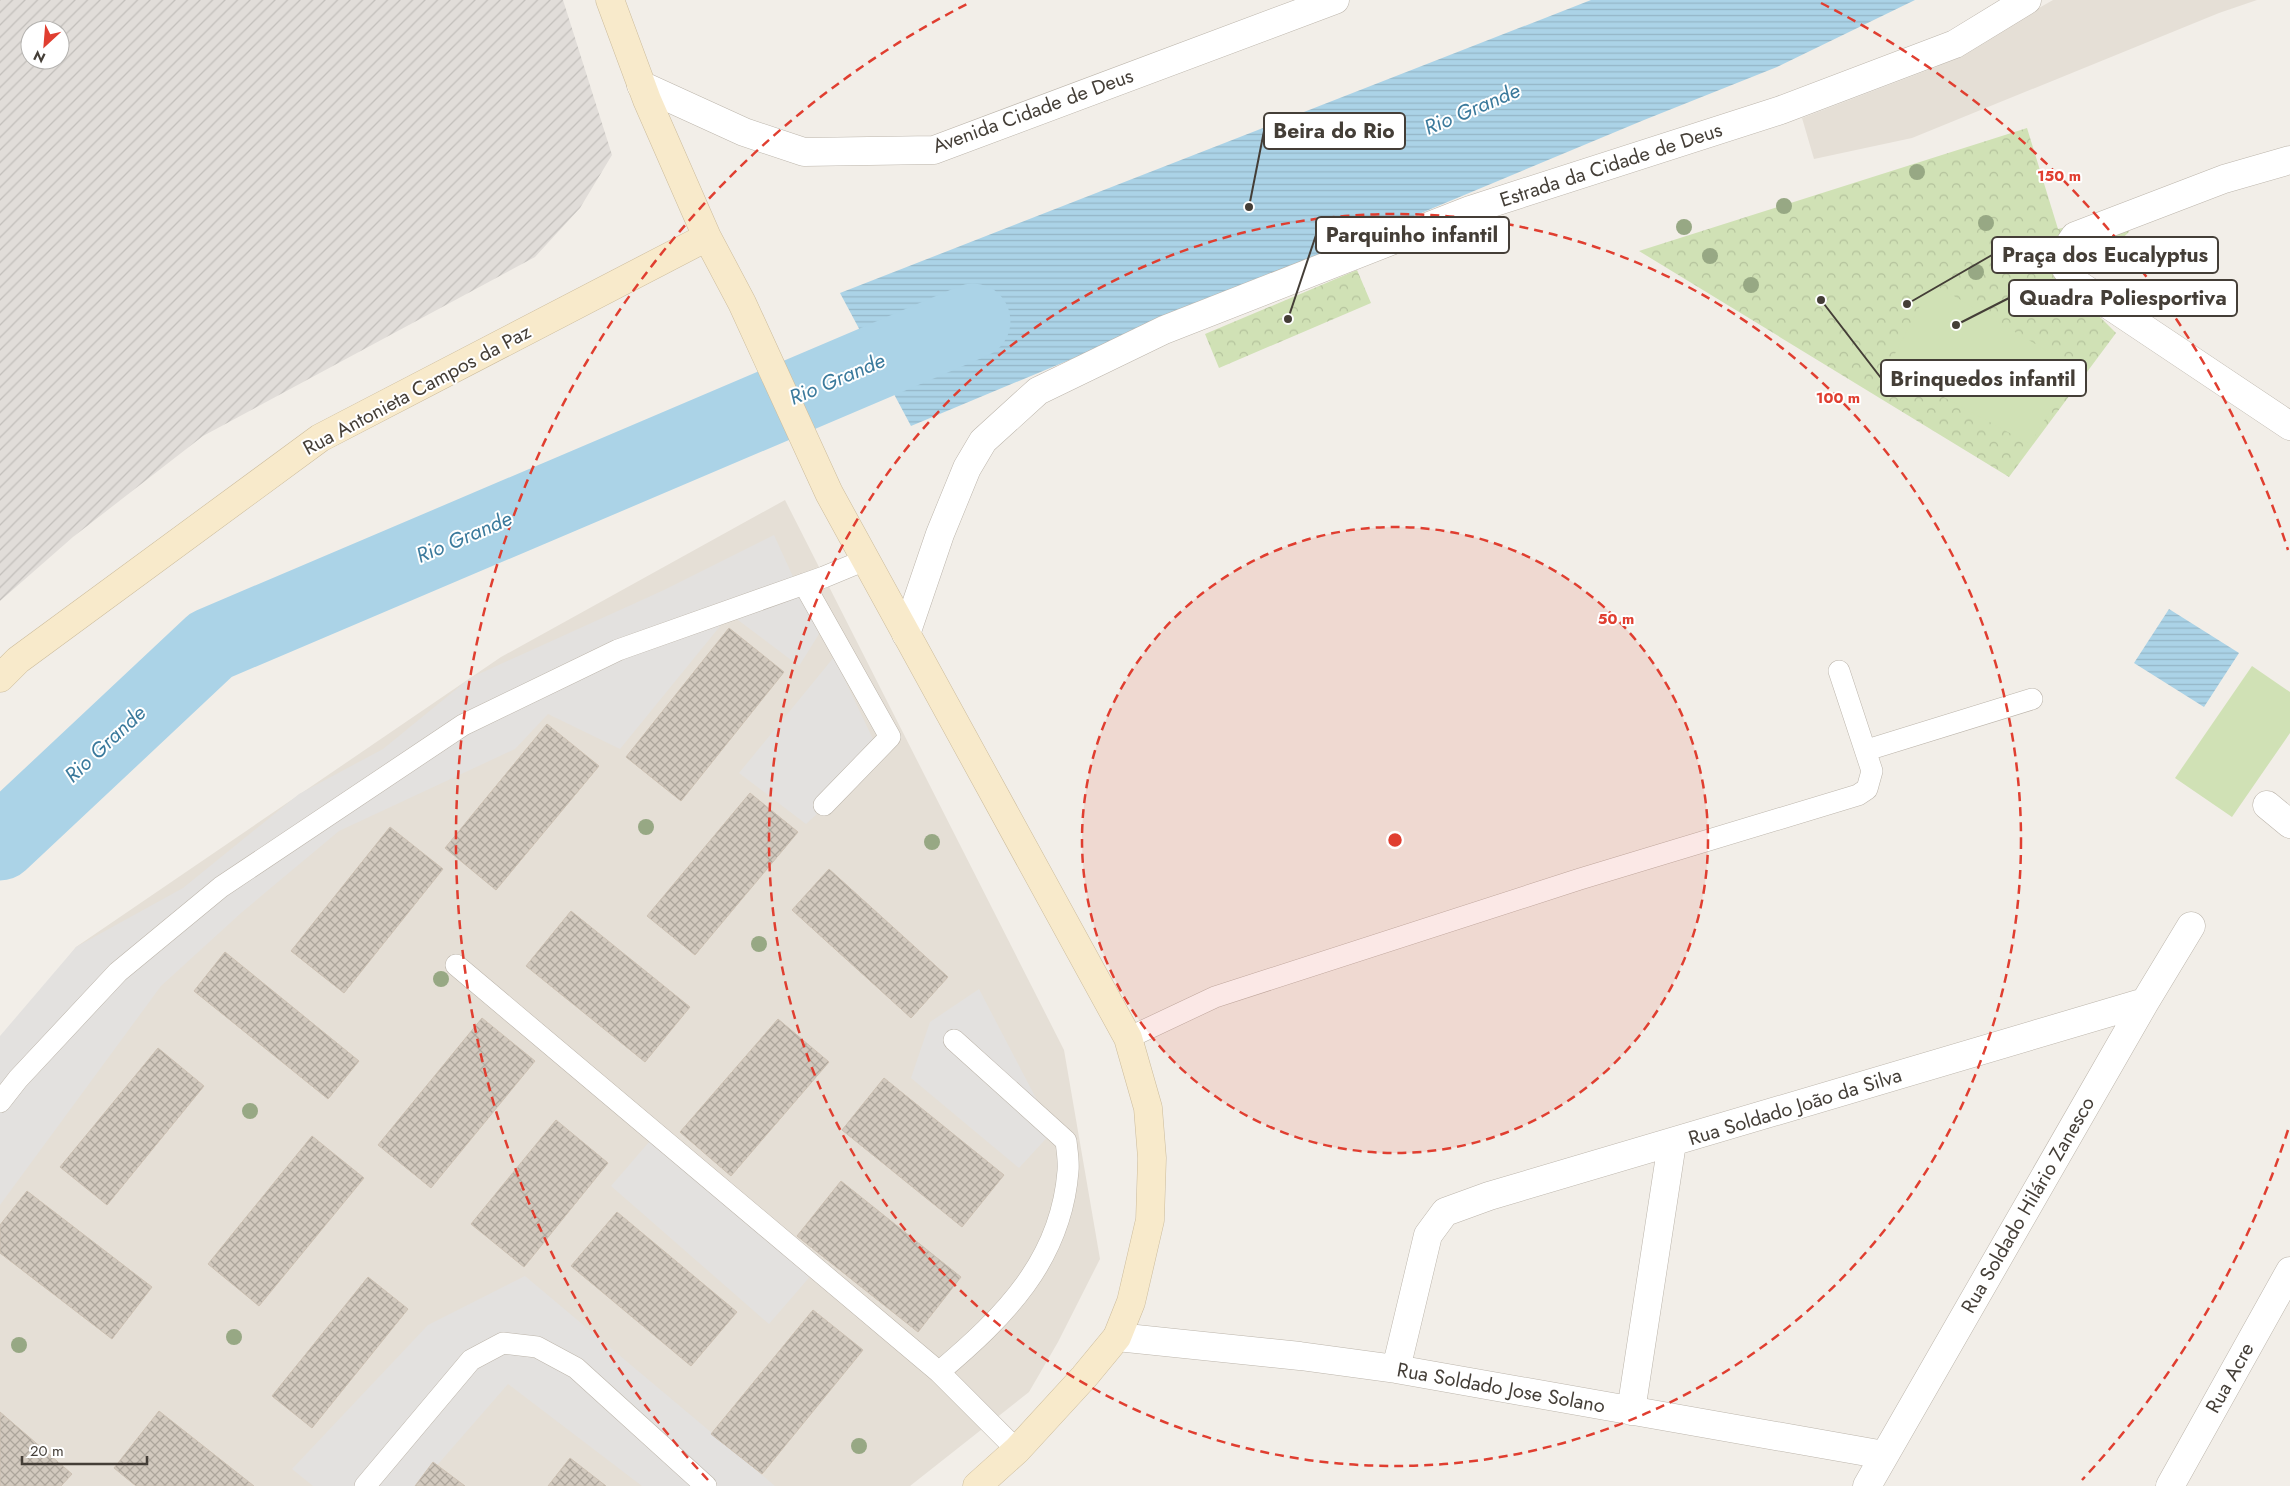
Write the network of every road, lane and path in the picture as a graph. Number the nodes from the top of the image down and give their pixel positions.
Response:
1 (610, 0) edge
2 (1335, 0) edge
3 (2027, 0) edge
4 (641, 85) junction
5 (2290, 160) edge
6 (708, 237) junction
7 (2290, 426) edge
8 (865, 560) junction
9 (814, 581) junction
10 (906, 634) junction
11 (1839, 671) dead end
12 (0, 678) edge
13 (2032, 699) dead end
14 (1867, 750) junction
15 (824, 805) dead end
16 (2267, 805) dead end
17 (2290, 824) edge
18 (2191, 926) dead end
19 (456, 965) dead end
20 (2145, 1002) junction
21 (1128, 1038) junction
22 (954, 1040) dead end
23 (0, 1102) edge
24 (1672, 1143) junction
25 (2290, 1271) edge
26 (1117, 1337) junction
27 (1396, 1369) junction
28 (939, 1372) junction
29 (1631, 1411) junction
30 (1017, 1450) junction
31 (1884, 1455) junction
32 (365, 1486) edge
33 (706, 1486) edge
34 (977, 1486) edge
35 (1867, 1486) edge
36 (2170, 1486) edge

1 - 4 main road
2 - 4 street, Avenida Cidade de Deus
3 - 10 street, Estrada da Cidade de Deus
4 - 6 main road
5 - 7 street
6 - 8 main road
6 - 12 main road, Rua Antonieta Campos da Paz
8 - 9 lane
8 - 10 main road
9 - 15 lane
9 - 23 lane
10 - 21 main road
11 - 14 lane
13 - 14 lane
14 - 21 lane
16 - 17 street
18 - 20 street, Rua Soldado Hilário Zanesco
19 - 28 lane
20 - 24 street, Rua Soldado João da Silva
20 - 31 street, Rua Soldado Hilário Zanesco
21 - 26 main road
22 - 28 lane
24 - 27 street, Rua Soldado João da Silva
24 - 29 street
25 - 36 street, Rua Acre
26 - 27 street, Rua Soldado Jose Solano
26 - 30 main road
27 - 29 street, Rua Soldado Jose Solano
28 - 30 lane
29 - 31 street, Rua Soldado Jose Solano
30 - 34 main road
31 - 35 street, Rua Soldado Hilário Zanesco
32 - 33 lane

